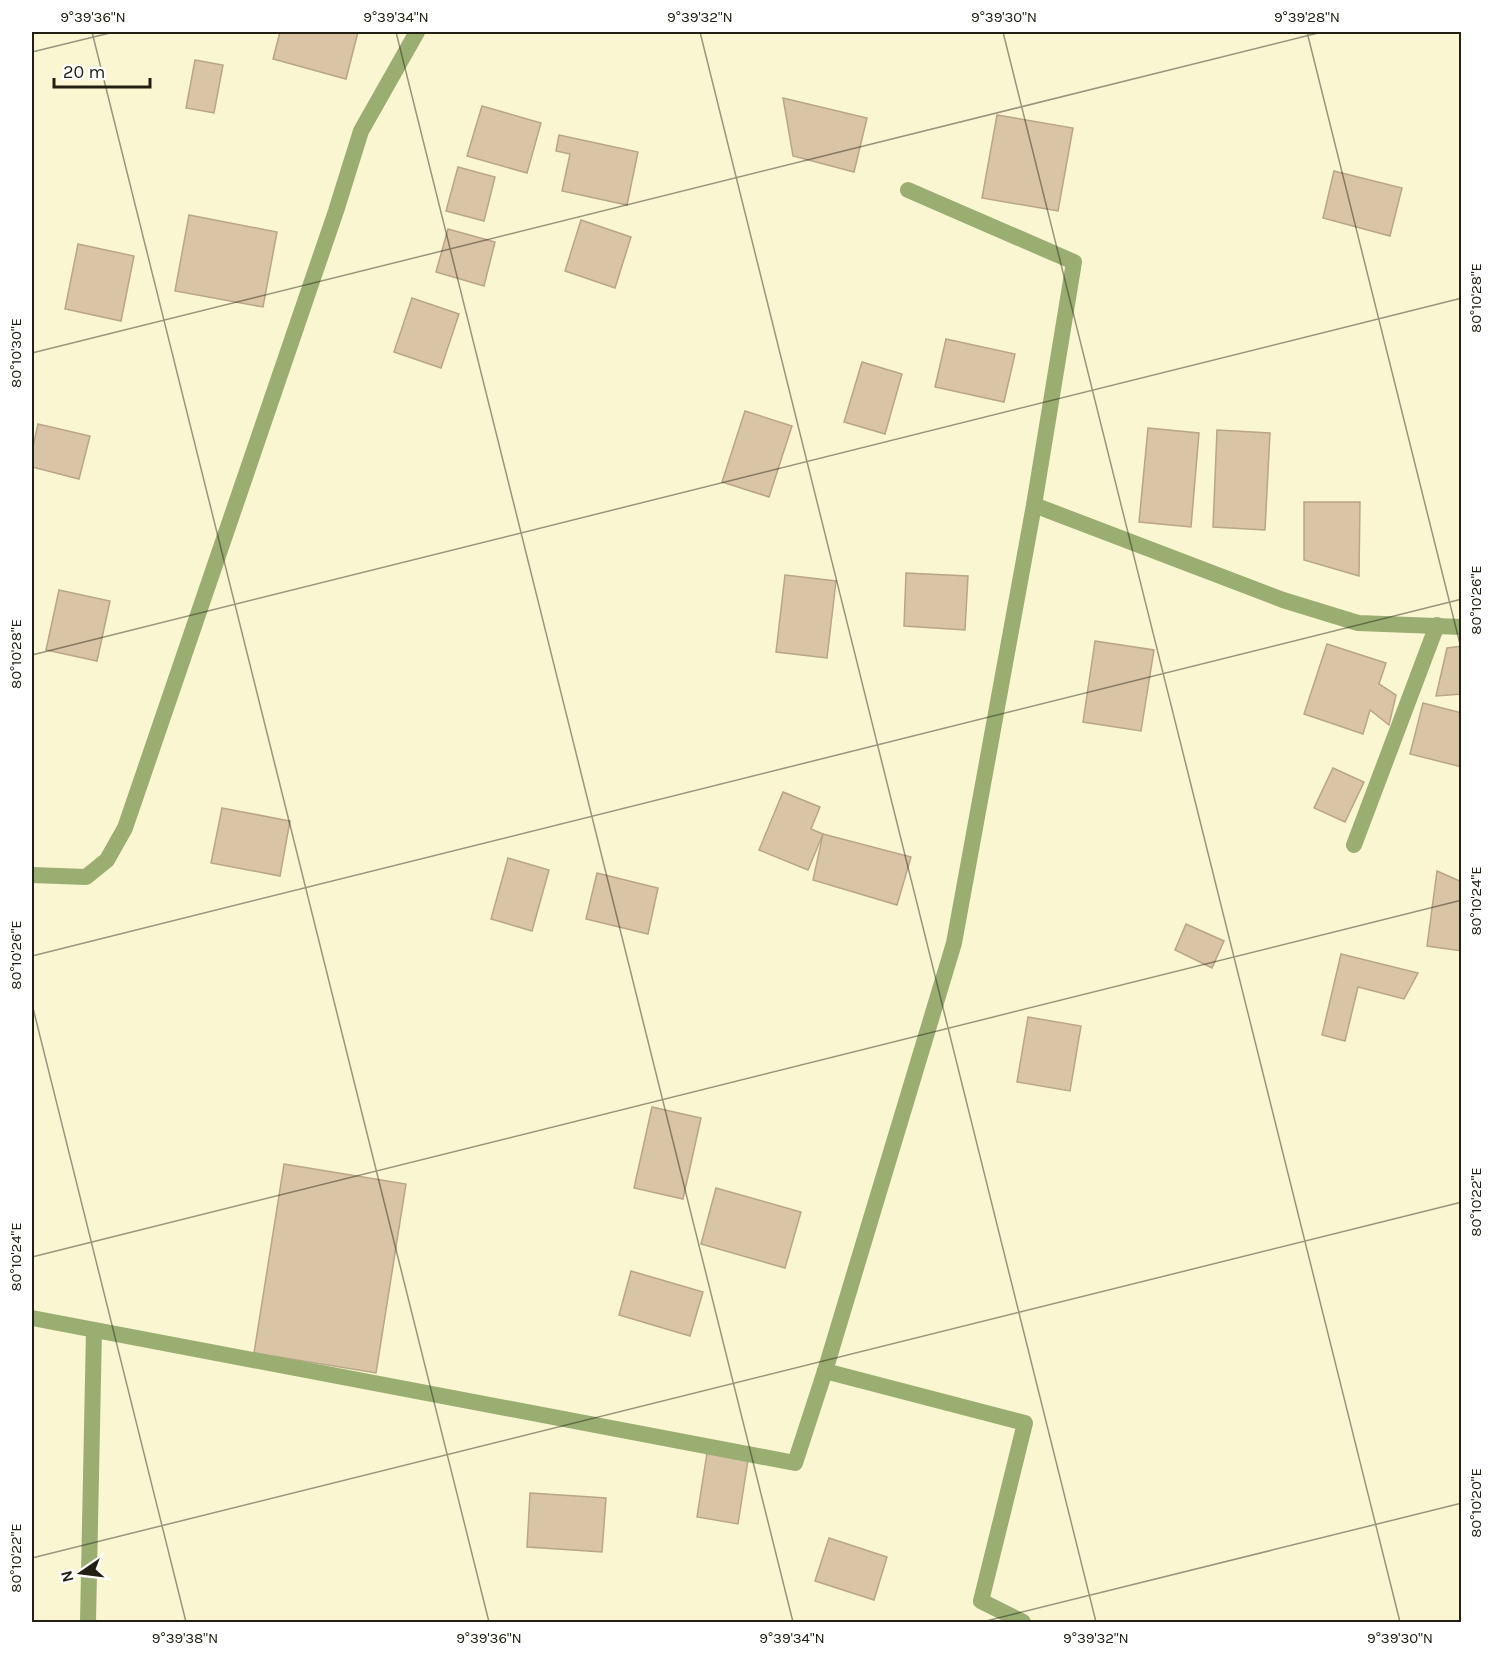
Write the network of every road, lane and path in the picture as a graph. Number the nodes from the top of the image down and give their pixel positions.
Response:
1 (417, 32) edge
2 (908, 190) dead end
3 (1034, 505) junction
4 (1437, 625) junction
5 (1461, 627) edge
6 (1354, 845) dead end
7 (32, 876) edge
8 (32, 1318) edge
9 (94, 1330) junction
10 (825, 1371) junction
11 (88, 1623) edge
12 (1023, 1623) edge

1 - 7 street
2 - 3 street
3 - 4 street
3 - 10 street
4 - 5 street
4 - 6 street
8 - 9 street
9 - 10 street
9 - 11 street
10 - 12 street

